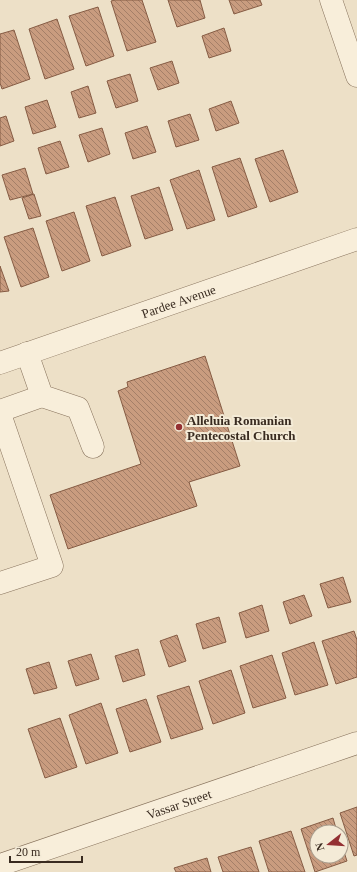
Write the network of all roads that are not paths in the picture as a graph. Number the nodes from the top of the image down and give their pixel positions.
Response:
1 (331, 0) edge
2 (357, 76) edge
3 (357, 239) edge
4 (27, 353) junction
5 (0, 363) edge
6 (42, 396) junction
7 (0, 411) edge
8 (0, 414) edge
9 (93, 447) dead end
10 (0, 583) edge
11 (357, 743) edge
12 (0, 865) edge

1 - 2 street
3 - 4 street, Pardee Avenue
4 - 5 street, Pardee Avenue
4 - 6 street
6 - 7 street
6 - 9 street
8 - 10 street
11 - 12 street, Vassar Street

